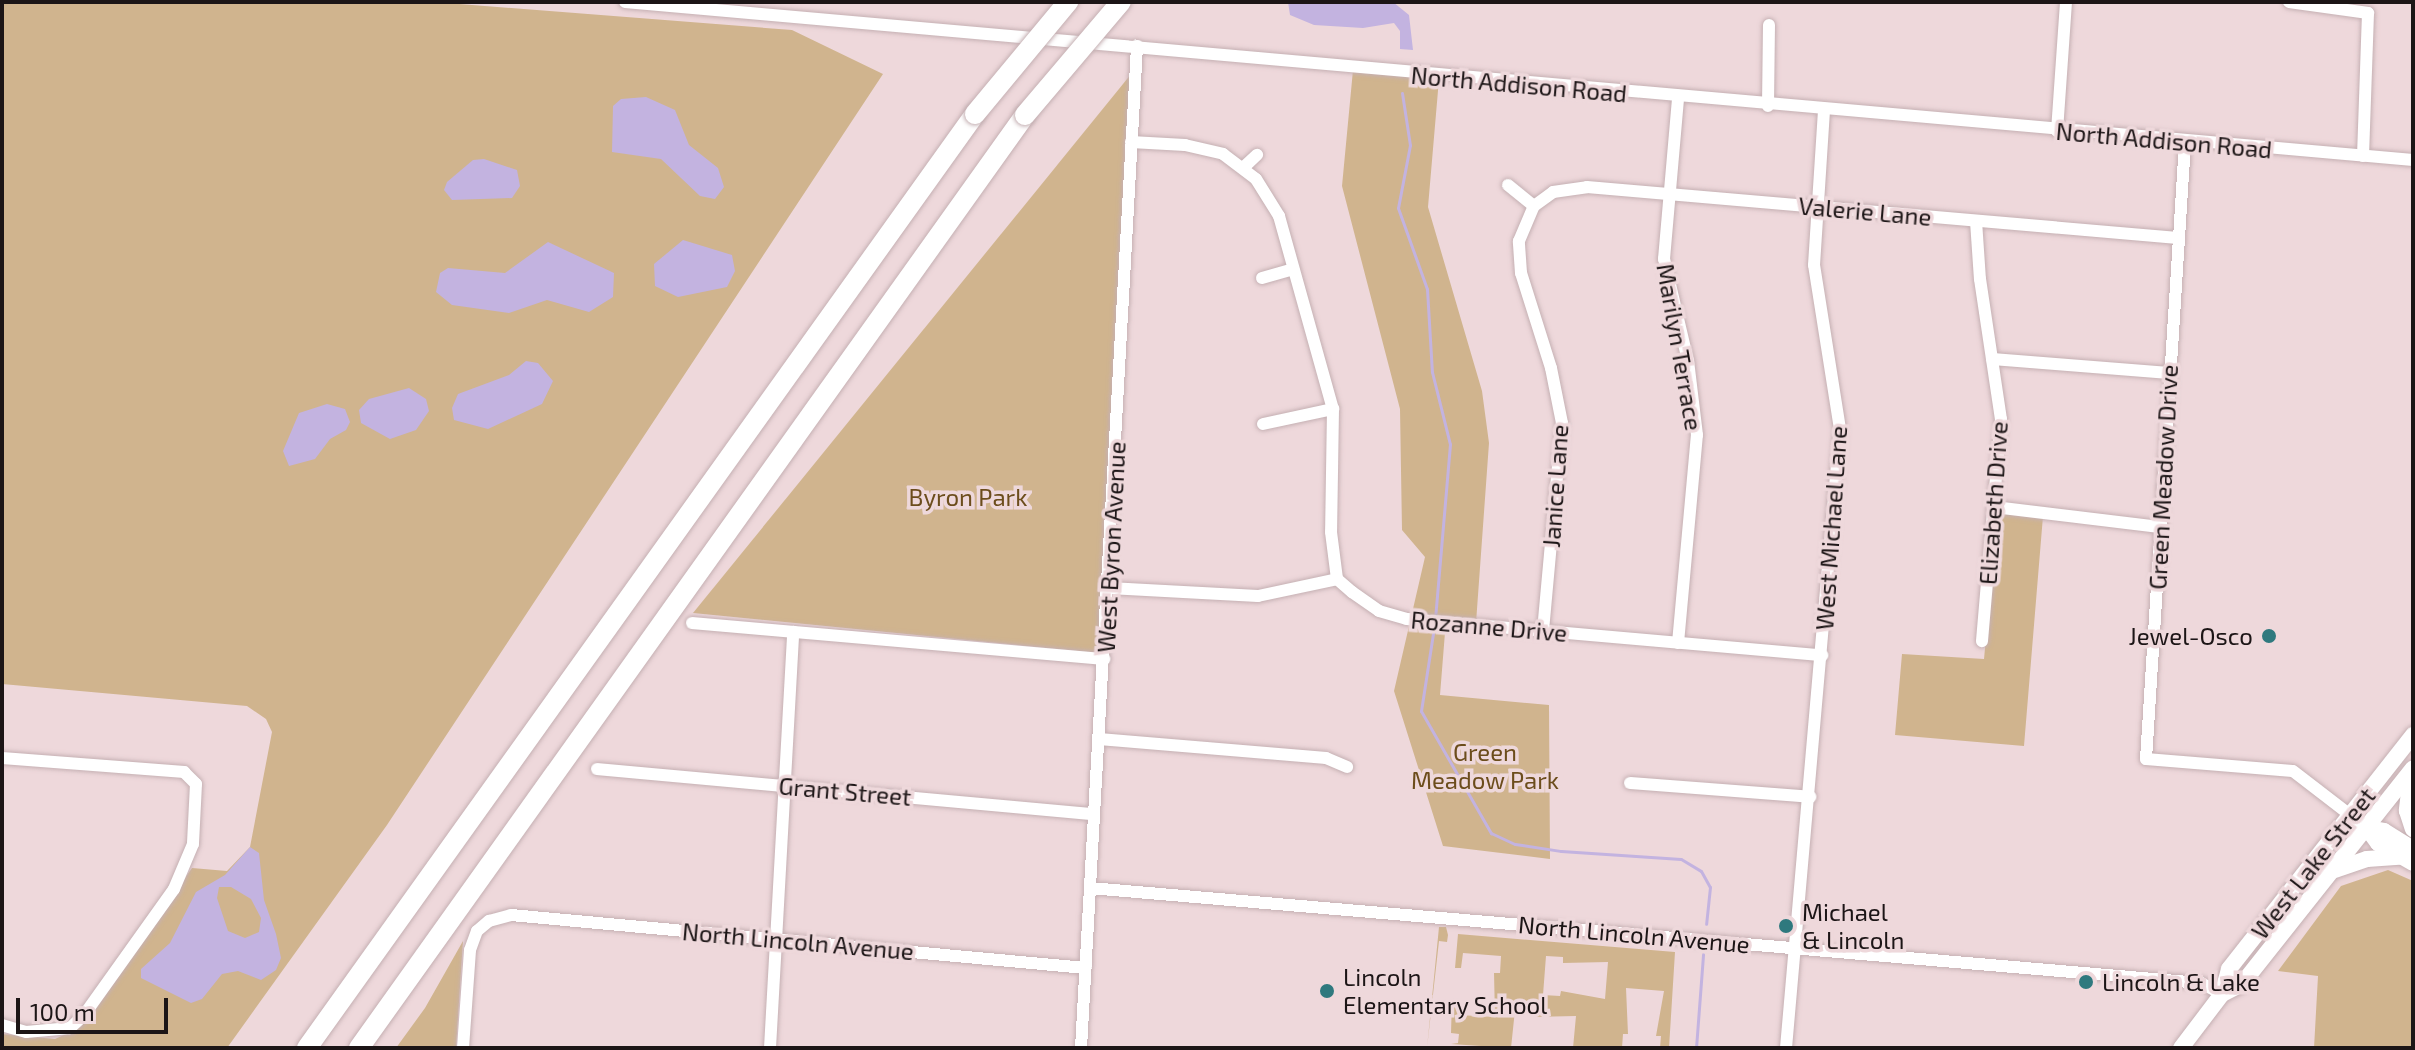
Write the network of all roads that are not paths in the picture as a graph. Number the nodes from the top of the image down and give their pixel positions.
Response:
1 (625, 2) edge
2 (1068, 2) edge
3 (1121, 2) edge
4 (2066, 2) edge
5 (2289, 2) edge
6 (1769, 25) dead end
7 (1137, 46) junction
8 (1678, 98) junction
9 (1768, 106) junction
10 (1824, 111) junction
11 (2057, 131) junction
12 (1131, 142) junction
13 (2185, 143) junction
14 (1257, 155) dead end
15 (2363, 156) junction
16 (2413, 160) edge
17 (1244, 167) junction
18 (1508, 185) dead end
19 (1667, 195) junction
20 (1534, 206) junction
21 (1817, 207) junction
22 (1976, 221) junction
23 (2178, 238) junction
24 (1293, 269) junction
25 (1262, 278) dead end
26 (1992, 359) junction
27 (2169, 373) junction
28 (1333, 409) junction
29 (1263, 424) dead end
30 (1994, 507) junction
31 (2160, 527) junction
32 (1337, 579) junction
33 (1109, 588) junction
34 (692, 623) dead end
35 (1543, 631) junction
36 (793, 632) junction
37 (1982, 641) dead end
38 (1678, 643) junction
39 (1822, 655) junction
40 (1104, 659) junction
41 (2413, 735) edge
42 (1099, 739) junction
43 (2, 758) edge
44 (1347, 767) dead end
45 (2413, 768) edge
46 (597, 769) dead end
47 (1630, 783) dead end
48 (785, 785) junction
49 (1810, 797) junction
50 (1093, 814) junction
51 (2351, 816) junction
52 (2367, 828) junction
53 (2413, 829) edge
54 (2408, 856) edge
55 (2333, 871) junction
56 (1090, 888) junction
57 (776, 939) junction
58 (1796, 947) junction
59 (1086, 968) junction
60 (2222, 994) junction
61 (2, 1025) edge
62 (307, 1048) edge
63 (359, 1048) edge
64 (463, 1048) edge
65 (770, 1048) edge
66 (1081, 1048) edge
67 (1786, 1048) edge
68 (2181, 1048) edge

1 - 7 street, North Addison Road
2 - 62 highway, bridge
3 - 63 highway, bridge
4 - 11 street
5 - 15 street
6 - 9 street
7 - 8 street, North Addison Road
7 - 12 street, West Byron Avenue
8 - 9 street, North Addison Road
8 - 19 street, Marilyn Terrace
9 - 10 street, North Addison Road
10 - 11 street, North Addison Road
10 - 21 street, West Michael Lane
11 - 13 street, North Addison Road
12 - 17 street
12 - 33 street, West Byron Avenue
13 - 15 street, North Addison Road
13 - 23 street, Green Meadow Drive
14 - 17 street
15 - 16 street, North Addison Road
17 - 24 street
18 - 20 street
19 - 20 street, Valerie Lane
19 - 21 street, Valerie Lane
19 - 38 street, Marilyn Terrace
20 - 35 street, Janice Lane
21 - 22 street, Valerie Lane
21 - 39 street, West Michael Lane
22 - 23 street, Valerie Lane
22 - 26 street, Elizabeth Drive
23 - 27 street, Green Meadow Drive
24 - 25 street
24 - 28 street
26 - 27 street
26 - 30 street, Elizabeth Drive
27 - 31 street, Green Meadow Drive
28 - 29 street
28 - 32 street
30 - 31 street
30 - 37 street, Elizabeth Drive
31 - 51 street, Green Meadow Drive
32 - 33 street
32 - 35 street, Rozanne Drive
33 - 40 street, West Byron Avenue
34 - 36 street
35 - 38 street, Rozanne Drive
36 - 40 street
36 - 48 street
38 - 39 street, Rozanne Drive
39 - 49 street, West Michael Lane
40 - 42 street, West Byron Avenue
41 - 51 main road, West Lake Street
42 - 44 street
42 - 50 street, West Byron Avenue
43 - 61 street
45 - 52 main road, West Lake Street
45 - 53 main road
46 - 48 street, Grant Street
47 - 49 street
48 - 50 street, Grant Street
48 - 57 street
49 - 58 street, West Michael Lane
50 - 56 street, West Byron Avenue
51 - 52 street
51 - 60 main road, West Lake Street
52 - 54 main road
52 - 55 main road, West Lake Street
54 - 55 main road
55 - 60 main road, West Lake Street
56 - 58 street, North Lincoln Avenue
56 - 59 street, West Byron Avenue
57 - 59 street, North Lincoln Avenue
57 - 64 street, North Lincoln Avenue
57 - 65 street
58 - 60 street, North Lincoln Avenue
58 - 67 street, West Michael Lane
59 - 66 street, West Byron Avenue
60 - 68 main road, West Lake Street

